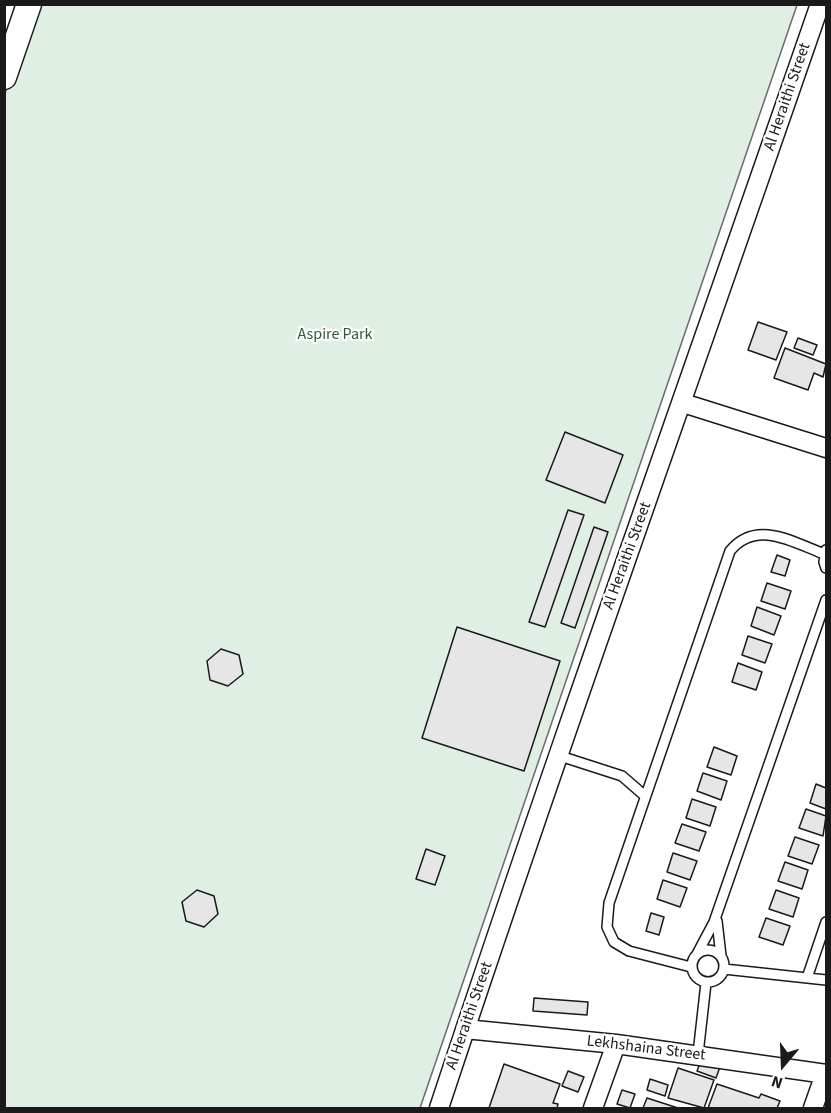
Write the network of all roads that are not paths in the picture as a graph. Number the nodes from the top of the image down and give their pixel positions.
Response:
1 (29, 4) edge
2 (820, 4) edge
3 (4, 77) edge
4 (683, 403) junction
5 (826, 448) edge
6 (825, 552) edge
7 (826, 568) edge
8 (826, 600) edge
9 (560, 756) junction
10 (645, 796) junction
11 (719, 907) junction
12 (826, 922) edge
13 (697, 954) junction
14 (721, 956) junction
15 (691, 968) junction
16 (724, 969) junction
17 (807, 978) junction
18 (826, 980) edge
19 (706, 983) junction
20 (465, 1029) junction
21 (616, 1044) junction
22 (698, 1054) junction
23 (826, 1074) edge
24 (439, 1108) edge
25 (594, 1108) edge
26 (813, 1108) edge

1 - 3 street
2 - 4 street, Al Heraithi Street
4 - 5 street
4 - 9 street, Al Heraithi Street
6 - 7 lane
6 - 10 lane
8 - 11 lane
9 - 10 lane
9 - 20 street, Al Heraithi Street
10 - 15 lane
11 - 13 lane
11 - 14 lane
12 - 17 lane
13 - 14 lane
13 - 15 lane
14 - 16 lane
15 - 19 lane
16 - 17 lane
16 - 19 lane
17 - 18 lane
19 - 22 lane
20 - 21 street, Lekhshaina Street
20 - 24 street, Al Heraithi Street
21 - 22 street, Lekhshaina Street
21 - 25 street
22 - 23 street, Lekhshaina Street
23 - 26 street

